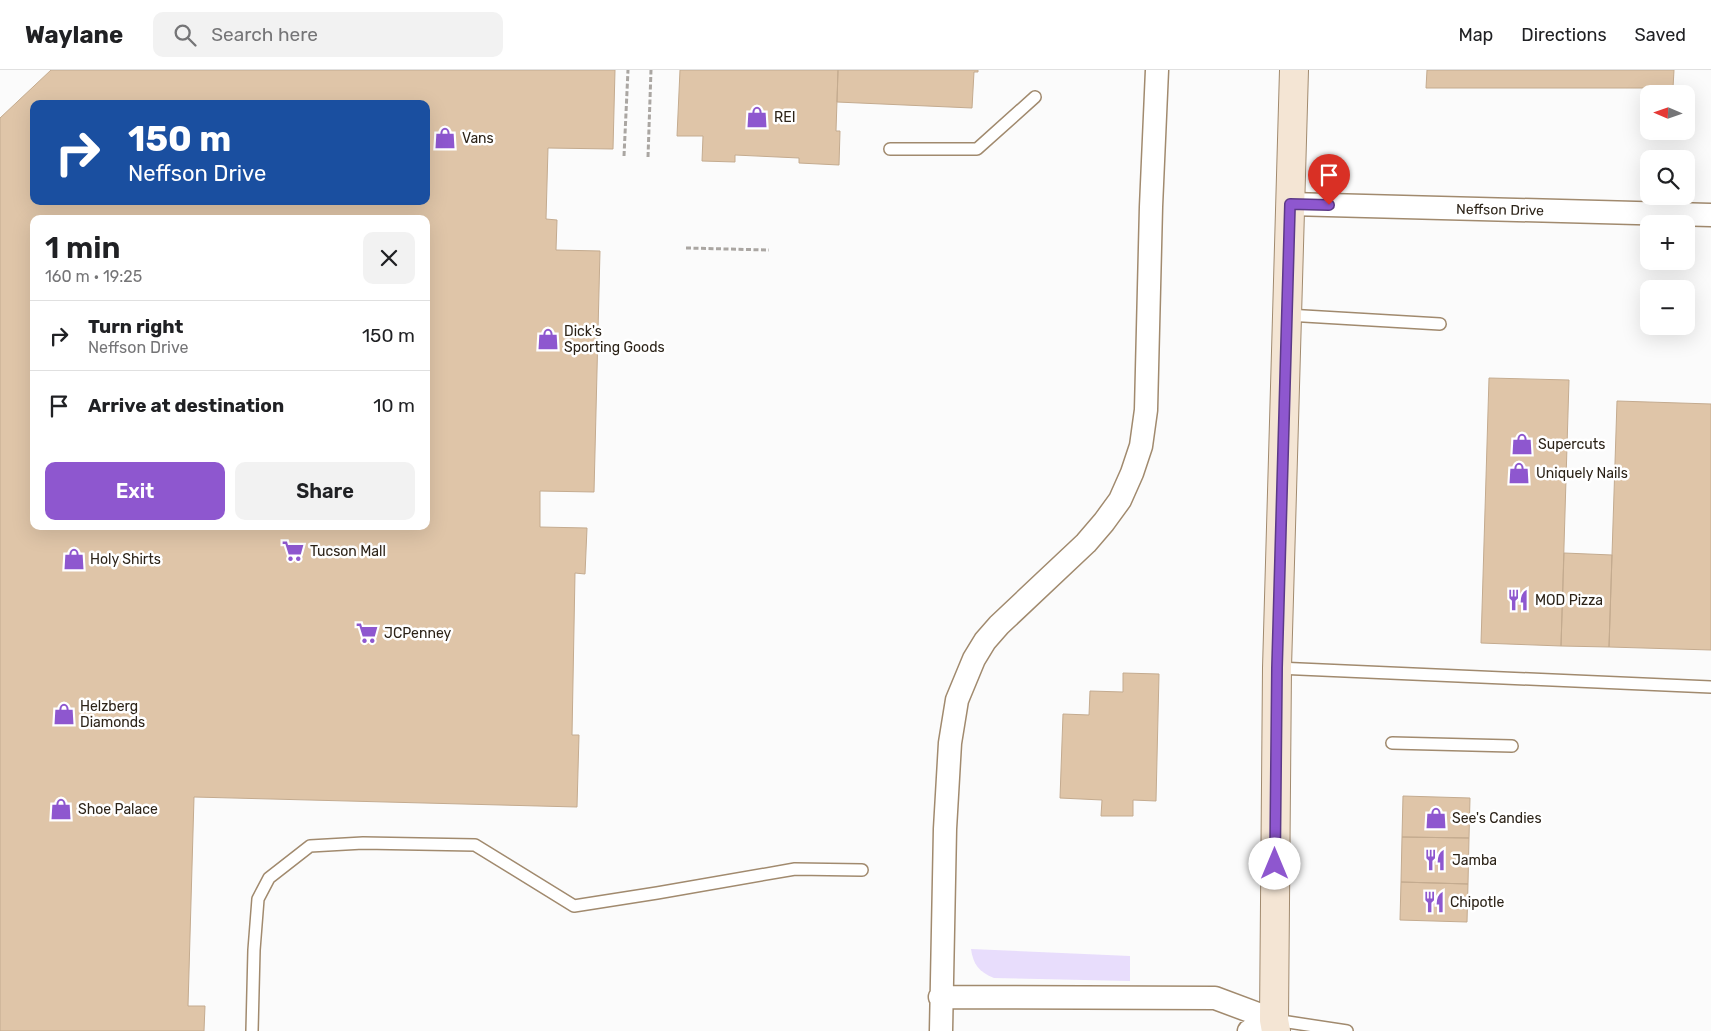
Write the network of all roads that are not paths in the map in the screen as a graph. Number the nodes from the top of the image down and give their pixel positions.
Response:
1 (1157, 70) edge
2 (1294, 70) edge
3 (1035, 97) dead end
4 (890, 149) dead end
5 (1290, 204) junction
6 (1711, 215) edge
7 (1287, 315) junction
8 (1440, 324) dead end
9 (1277, 668) junction
10 (1711, 686) edge
11 (1392, 743) dead end
12 (1512, 746) dead end
13 (862, 870) dead end
14 (940, 997) junction
15 (1273, 1027) edge
16 (252, 1031) edge
17 (941, 1031) edge
18 (1249, 1031) edge
19 (1348, 1031) edge

1 - 14 street
2 - 5 main road
3 - 4 lane
5 - 6 street, Neffson Drive
5 - 7 main road
7 - 8 lane
7 - 9 main road
9 - 10 lane
9 - 15 main road
11 - 12 lane
13 - 16 lane
14 - 15 street
14 - 17 street
15 - 18 street
15 - 19 lane

